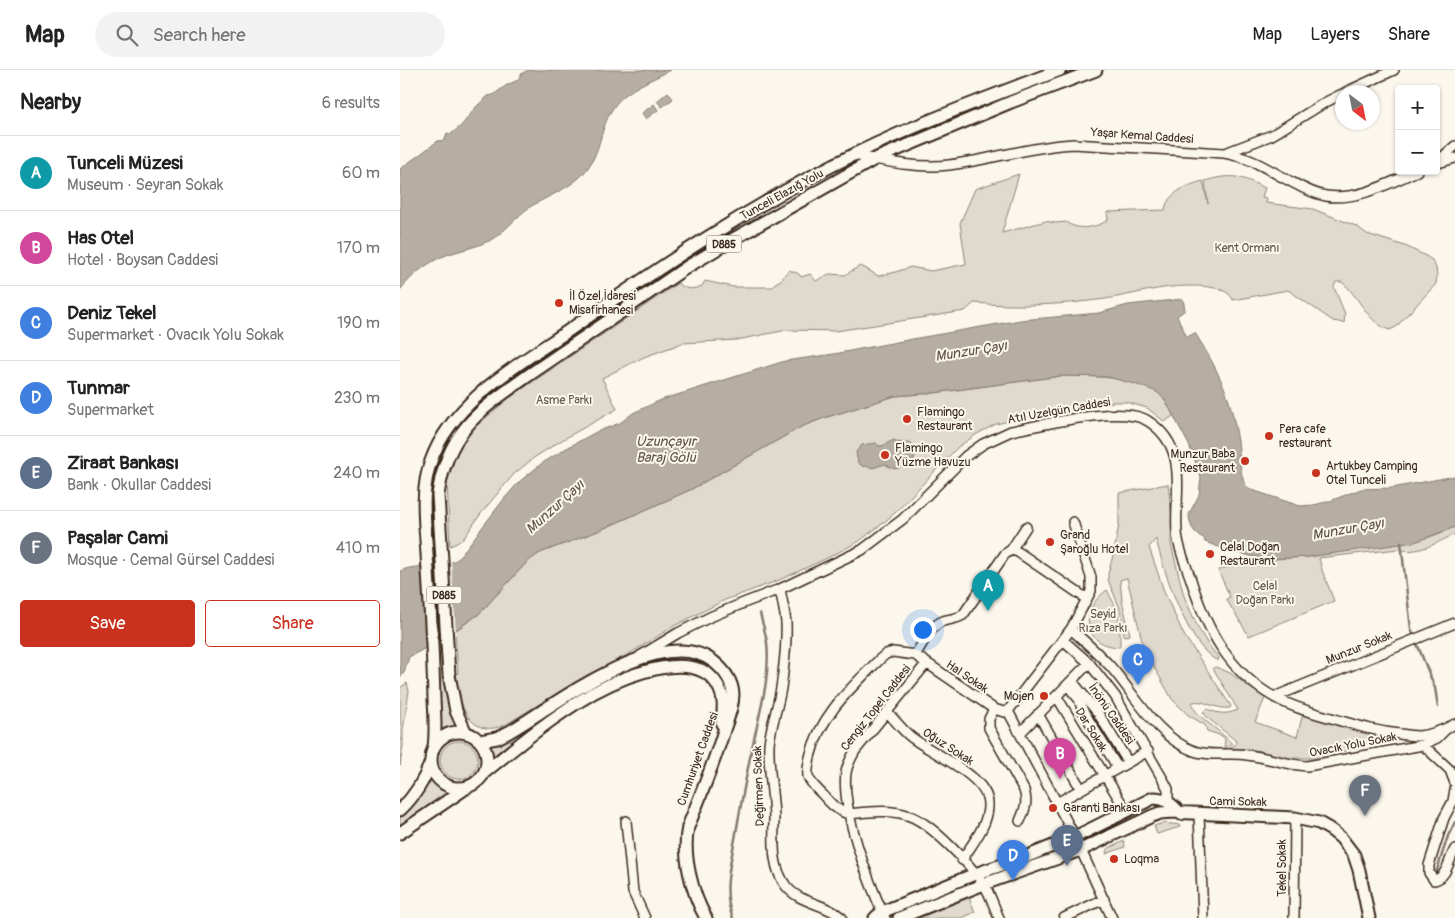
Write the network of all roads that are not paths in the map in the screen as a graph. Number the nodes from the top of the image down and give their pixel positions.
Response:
1 (1060, 70) edge
2 (1096, 70) edge
3 (1394, 70) edge
4 (1361, 85) edge
5 (1335, 98) edge
6 (1455, 146) edge
7 (1224, 153) junction
8 (854, 155) junction
9 (1455, 158) edge
10 (875, 159) junction
11 (1440, 160) edge
12 (1440, 163) edge
13 (1407, 175) edge
14 (1073, 522) dead end
15 (1026, 526) dead end
16 (1011, 550) junction
17 (780, 589) junction
18 (1087, 599) junction
19 (1455, 623) edge
20 (1071, 629) junction
21 (1063, 640) junction
22 (915, 656) junction
23 (633, 661) junction
24 (1089, 663) junction
25 (926, 664) junction
26 (1070, 683) junction
27 (1056, 697) junction
28 (1274, 697) junction
29 (994, 709) junction
30 (1008, 711) junction
31 (887, 712) junction
32 (1038, 714) junction
33 (1451, 726) edge
34 (466, 733) junction
35 (1020, 733) junction
36 (721, 740) junction
37 (480, 741) junction
38 (1422, 745) junction
39 (434, 747) junction
40 (1148, 751) junction
41 (431, 761) junction
42 (1128, 762) junction
43 (1118, 768) junction
44 (485, 772) junction
45 (1105, 775) junction
46 (1455, 783) edge
47 (466, 788) junction
48 (1081, 789) junction
49 (1455, 789) edge
50 (1168, 800) junction
51 (1057, 803) junction
52 (400, 810) edge
53 (1127, 812) junction
54 (849, 814) junction
55 (1181, 814) junction
56 (1199, 814) junction
57 (1295, 818) junction
58 (626, 821) dead end
59 (1020, 821) dead end
60 (400, 833) edge
61 (1075, 837) junction
62 (1455, 849) edge
63 (1081, 850) junction
64 (962, 860) junction
65 (975, 874) junction
66 (984, 884) junction
67 (1104, 900) junction
68 (880, 916) edge
69 (645, 918) edge
70 (706, 918) edge
71 (842, 918) edge
72 (899, 918) edge
73 (999, 918) edge
74 (1064, 918) edge
75 (1112, 918) edge
76 (1203, 918) edge
77 (1294, 918) edge
78 (1369, 918) edge

1 - 8 main road, Tunceli Elazığ Yolu / D885
2 - 10 main road, Tunceli Elazığ Yolu / D885
3 - 4 street
5 - 7 street
6 - 11 street
7 - 10 street, Yaşar Kemal Caddesi
7 - 13 street, Yaşar Kemal Caddesi
8 - 10 street, Yaşar Kemal Caddesi
8 - 39 main road, Tunceli Elazığ Yolu / D885
9 - 12 street
10 - 34 main road, Tunceli Elazığ Yolu / D885
14 - 18 street
15 - 16 street
16 - 18 street
16 - 22 street
17 - 23 street, Atıl Uzelgün Caddesi
17 - 28 street, Atıl Uzelgün Caddesi
17 - 71 street, Değirmen Sokak
18 - 20 street
19 - 28 street, Munzur Sokak
20 - 21 street
20 - 38 street, Ovacık Yolu Sokak
21 - 24 street
21 - 30 street
22 - 25 street, Hal Sokak
22 - 54 street
23 - 36 main road, Cumhuriyet Caddesi
23 - 37 main road, Cumhuriyet Caddesi
24 - 26 street, İnönü Caddesi
24 - 40 street
25 - 29 street, Hal Sokak
25 - 31 street, Cengiz Topel Caddesi
26 - 27 street, İnönü Caddesi
26 - 42 street, İnönü Caddesi
26 - 43 street, İnönü Caddesi
27 - 32 street, İnönü Caddesi
27 - 45 street, Dar Sokak
28 - 33 street, Atıl Uzelgün Caddesi
29 - 30 street, Hal Sokak
29 - 59 street
30 - 35 street
31 - 54 street, Cengiz Topel Caddesi
31 - 64 street, Oğuz Sokak
32 - 35 street, İnönü Caddesi
32 - 48 street
33 - 38 street, Ovacık Yolu Sokak
34 - 37 main road
34 - 39 main road
35 - 51 street
36 - 44 main road
36 - 70 main road, Cumhuriyet Caddesi
37 - 44 main road
38 - 46 street
39 - 41 main road
40 - 42 street
40 - 50 street
41 - 47 main road
41 - 52 main road
42 - 43 street
43 - 45 street
44 - 47 main road
45 - 48 street
45 - 53 street, Dar Sokak
47 - 60 main road
48 - 51 street
49 - 62 street
50 - 53 main road
50 - 55 main road
51 - 61 street
53 - 61 main road
54 - 64 street
54 - 68 street, Cengiz Topel Caddesi
55 - 56 main road, Cami Sokak
55 - 63 main road, Cami Sokak
56 - 57 main road, Cami Sokak
56 - 76 street
57 - 77 street, Tekel Sokak
57 - 78 main road, Cami Sokak
58 - 69 street
61 - 63 street
61 - 65 main road
63 - 66 main road, Cami Sokak
63 - 67 street
64 - 65 street
65 - 66 street
65 - 68 main road
66 - 72 main road, Cami Sokak
66 - 73 street
67 - 74 street
67 - 75 street

